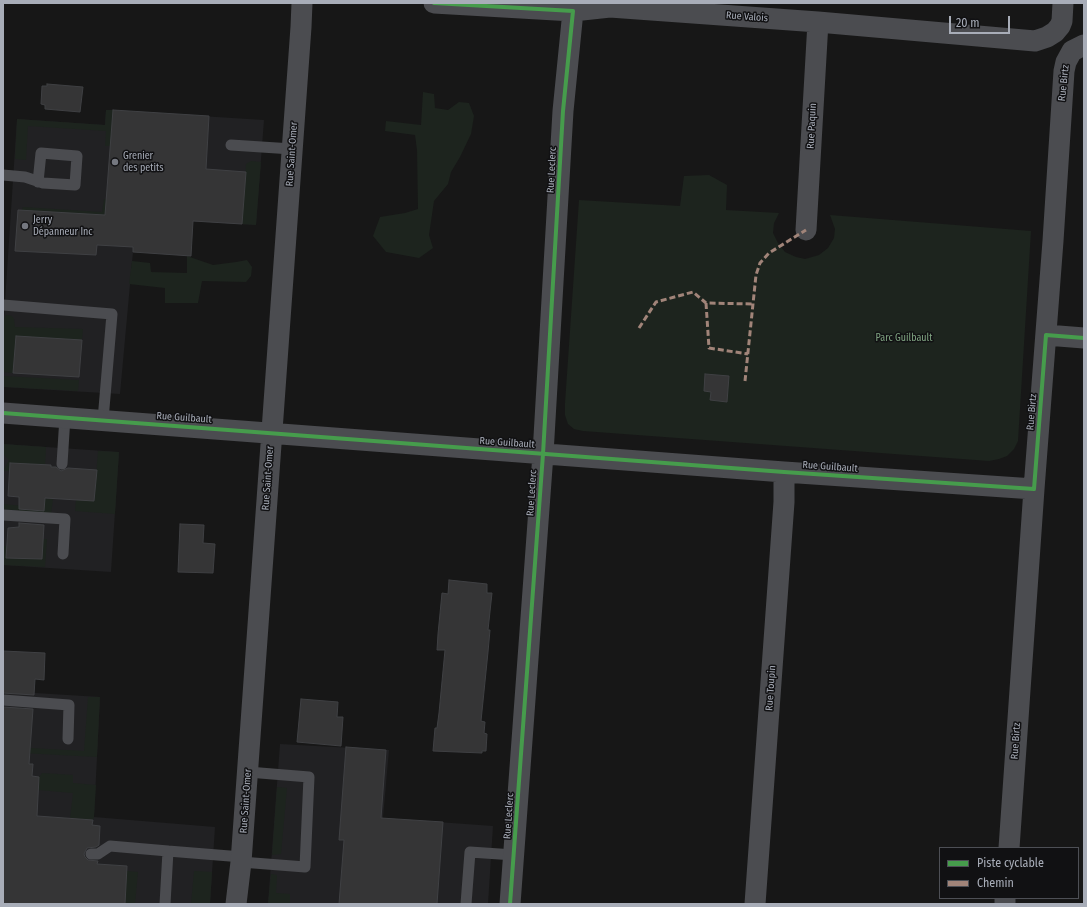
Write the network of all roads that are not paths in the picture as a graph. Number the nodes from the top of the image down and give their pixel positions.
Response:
1 (302, 3) edge
2 (434, 3) edge
3 (1063, 3) edge
4 (573, 11) junction
5 (818, 22) junction
6 (1084, 45) edge
7 (231, 145) dead end
8 (292, 148) junction
9 (3, 175) edge
10 (38, 182) dead end
11 (806, 230) dead end
12 (3, 305) edge
13 (1046, 335) junction
14 (1084, 338) edge
15 (3, 413) edge
16 (65, 418) junction
17 (104, 420) junction
18 (271, 433) junction
19 (543, 454) junction
20 (62, 464) dead end
21 (784, 472) junction
22 (1034, 489) junction
23 (3, 515) edge
24 (63, 554) dead end
25 (3, 700) edge
26 (68, 739) dead end
27 (248, 772) junction
28 (1009, 847) edge
29 (168, 851) junction
30 (91, 854) dead end
31 (514, 855) junction
32 (241, 859) junction
33 (164, 904) edge
34 (236, 904) edge
35 (466, 904) edge
36 (510, 904) edge
37 (755, 904) edge

1 - 8 street, Rue Saint-Omer
2 - 4 street, Rue Valois
3 - 5 street, Rue Valois
4 - 5 street, Rue Valois
4 - 19 street, Rue Leclerc
5 - 11 street, Rue Paquin
6 - 13 street, Rue Birtz
7 - 8 lane
8 - 18 street, Rue Saint-Omer
9 - 10 lane
12 - 17 lane
13 - 14 street
13 - 22 street, Rue Birtz
15 - 16 street, Rue Guilbault
16 - 17 street, Rue Guilbault
16 - 20 lane
17 - 18 street, Rue Guilbault
18 - 19 street, Rue Guilbault
18 - 27 street, Rue Saint-Omer
19 - 21 street, Rue Guilbault
19 - 31 street, Rue Leclerc
21 - 22 street, Rue Guilbault
21 - 37 street, Rue Toupin
22 - 28 street, Rue Birtz
23 - 24 lane
25 - 26 lane
27 - 32 street, Rue Saint-Omer
27 - 32 lane
29 - 30 lane
29 - 32 lane
29 - 33 lane
31 - 35 lane
31 - 36 street, Rue Leclerc
32 - 34 street, Rue Saint-Omer

